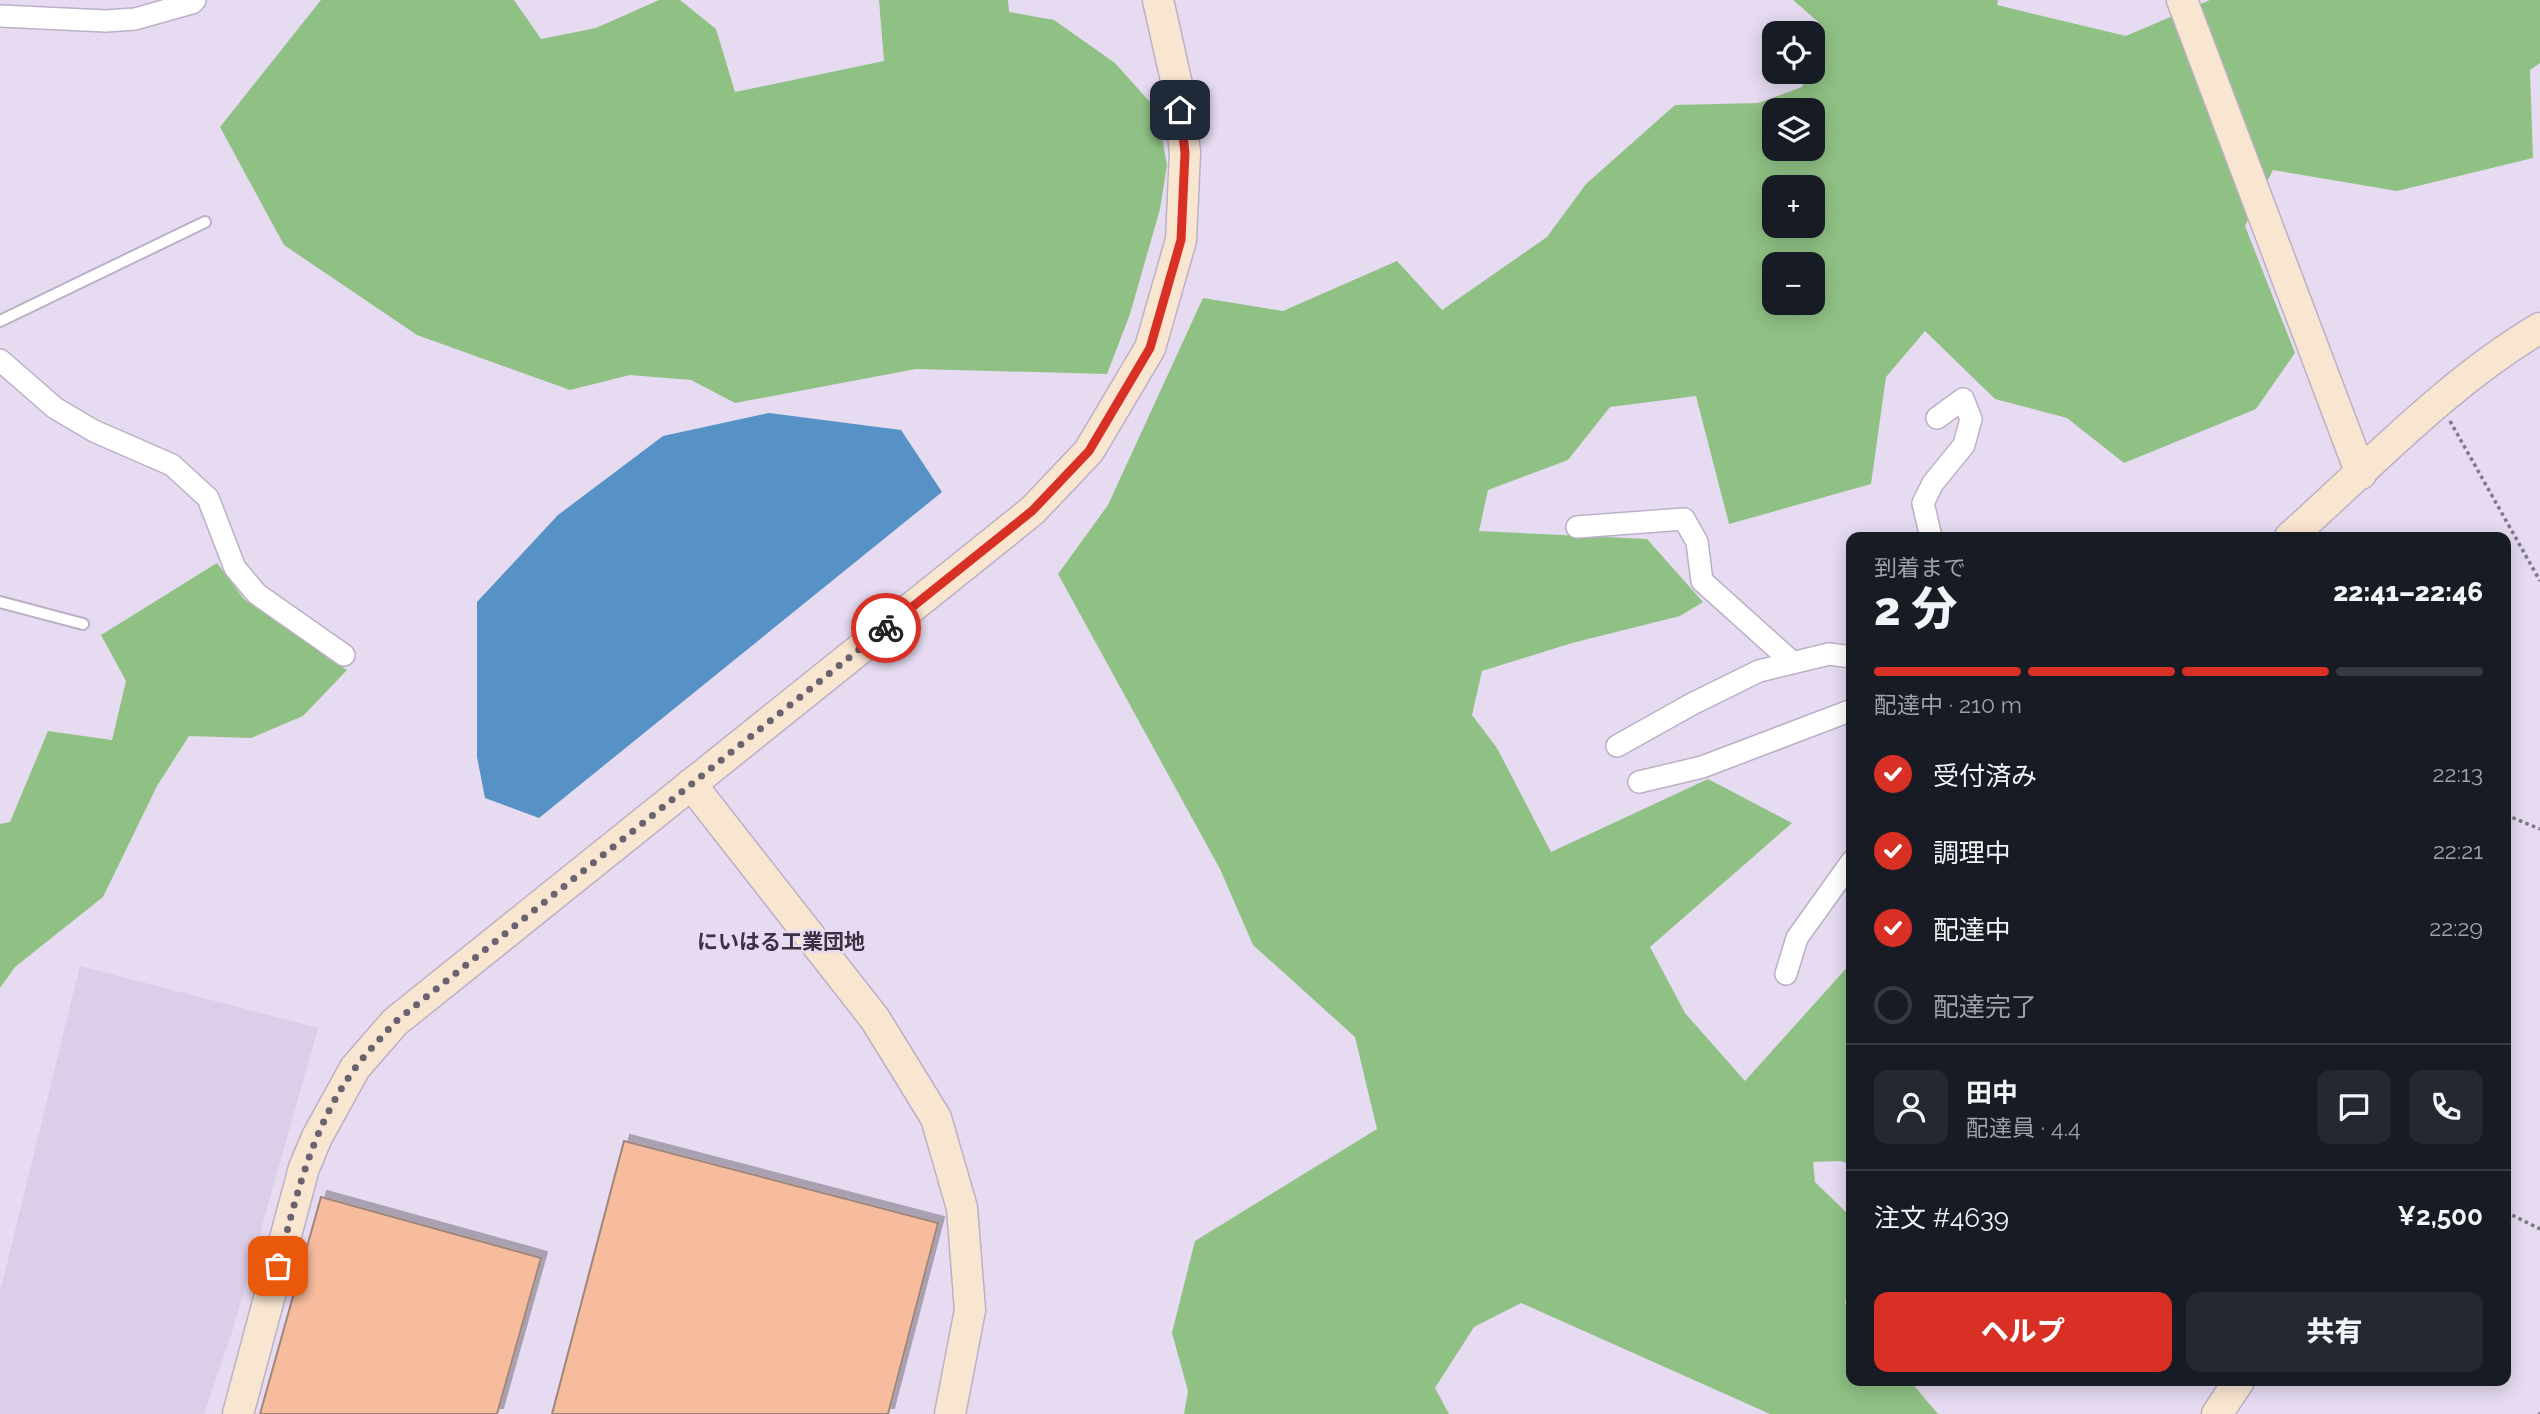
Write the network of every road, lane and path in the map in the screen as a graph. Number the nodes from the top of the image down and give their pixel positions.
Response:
1 (195, 0) edge
2 (1158, 0) edge
3 (2182, 0) edge
4 (0, 16) edge
5 (205, 222) dead end
6 (0, 321) edge
7 (2540, 328) edge
8 (0, 360) edge
9 (2439, 401) junction
10 (1937, 418) dead end
11 (2361, 474) junction
12 (1577, 527) dead end
13 (1930, 532) edge
14 (2296, 532) edge
15 (2540, 581) edge
16 (0, 602) edge
17 (83, 625) dead end
18 (344, 654) dead end
19 (1846, 656) edge
20 (1792, 662) junction
21 (1846, 712) edge
22 (1617, 746) dead end
23 (1639, 782) dead end
24 (691, 784) junction
25 (2511, 818) edge
26 (2540, 829) edge
27 (1846, 870) edge
28 (1786, 974) dead end
29 (2511, 1214) edge
30 (2540, 1229) edge
31 (2236, 1386) edge
32 (238, 1414) edge
33 (950, 1414) edge
34 (2217, 1414) edge

1 - 4 street
2 - 24 street
3 - 11 street
5 - 6 lane
7 - 9 street
8 - 18 street
9 - 11 street
9 - 15 path
10 - 13 street
11 - 14 street
12 - 20 street
16 - 17 lane
19 - 20 street
20 - 22 street
21 - 23 street
24 - 32 street
24 - 33 street
25 - 26 path
27 - 28 street
29 - 30 path
31 - 34 street

